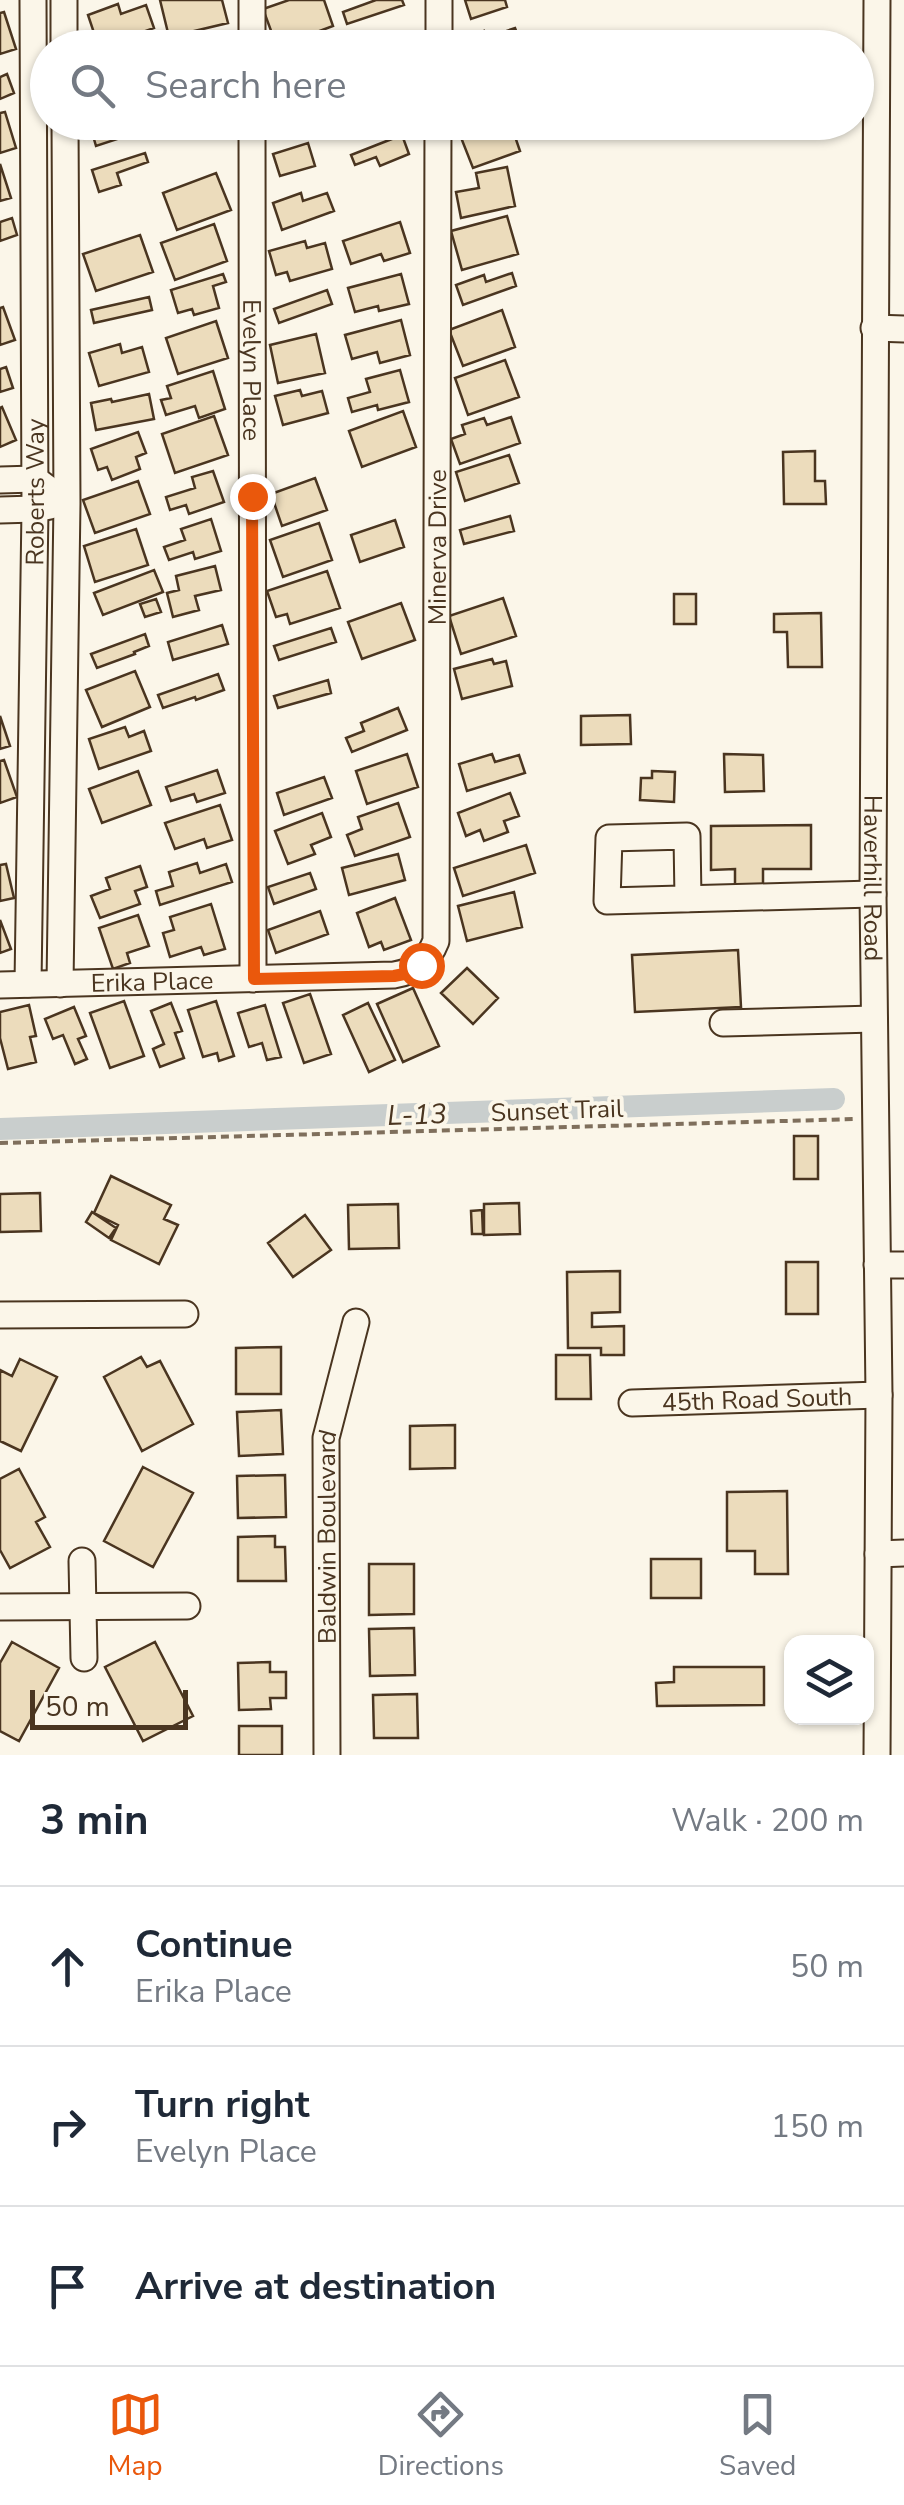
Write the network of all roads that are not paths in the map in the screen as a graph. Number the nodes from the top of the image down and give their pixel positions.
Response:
1 (32, 0) edge
2 (64, 0) edge
3 (252, 0) edge
4 (439, 0) edge
5 (876, 0) edge
6 (32, 30) edge
7 (64, 30) edge
8 (252, 30) edge
9 (438, 30) edge
10 (877, 110) junction
11 (904, 110) edge
12 (33, 140) edge
13 (65, 140) edge
14 (252, 140) edge
15 (438, 140) edge
16 (874, 328) junction
17 (904, 329) edge
18 (35, 479) junction
19 (0, 480) edge
20 (67, 503) junction
21 (35, 509) junction
22 (0, 510) edge
23 (873, 894) junction
24 (688, 899) dead end
25 (421, 965) joint
26 (254, 979) junction
27 (28, 984) junction
28 (60, 984) junction
29 (0, 985) edge
30 (874, 1019) junction
31 (723, 1024) dead end
32 (877, 1265) junction
33 (904, 1266) edge
34 (185, 1314) dead end
35 (0, 1315) edge
36 (356, 1322) dead end
37 (880, 1395) junction
38 (632, 1403) dead end
39 (891, 1554) edge
40 (82, 1561) dead end
41 (82, 1606) junction
42 (187, 1606) dead end
43 (0, 1607) edge
44 (84, 1658) dead end
45 (328, 1755) edge
46 (877, 1755) edge

1 - 6 street, Roberts Way
2 - 7 street
3 - 8 street
4 - 9 street
5 - 10 street, Haverhill Road
10 - 11 street
10 - 16 street, Haverhill Road
12 - 18 street, Roberts Way
13 - 20 street, Roberts Way
14 - 26 street, Evelyn Place
15 - 25 street, Minerva Drive
16 - 17 street
16 - 23 street, Haverhill Road
18 - 19 street
18 - 20 street
18 - 21 street, Roberts Way
20 - 21 street
20 - 28 street, Roberts Way
21 - 22 street
21 - 27 street, Roberts Way
23 - 24 street
23 - 30 street, Haverhill Road
25 - 26 street, Erika Place
26 - 28 street, Erika Place
27 - 28 street, Erika Place
27 - 29 street, Erika Place
30 - 31 street
30 - 32 street, Haverhill Road
32 - 33 street
32 - 37 street, Haverhill Road
34 - 35 street
36 - 45 street, Baldwin Boulevard
37 - 38 street, 45th Road South
37 - 39 street, Haverhill Road
39 - 46 street, Haverhill Road
40 - 41 street
41 - 42 street
41 - 43 street
41 - 44 street

